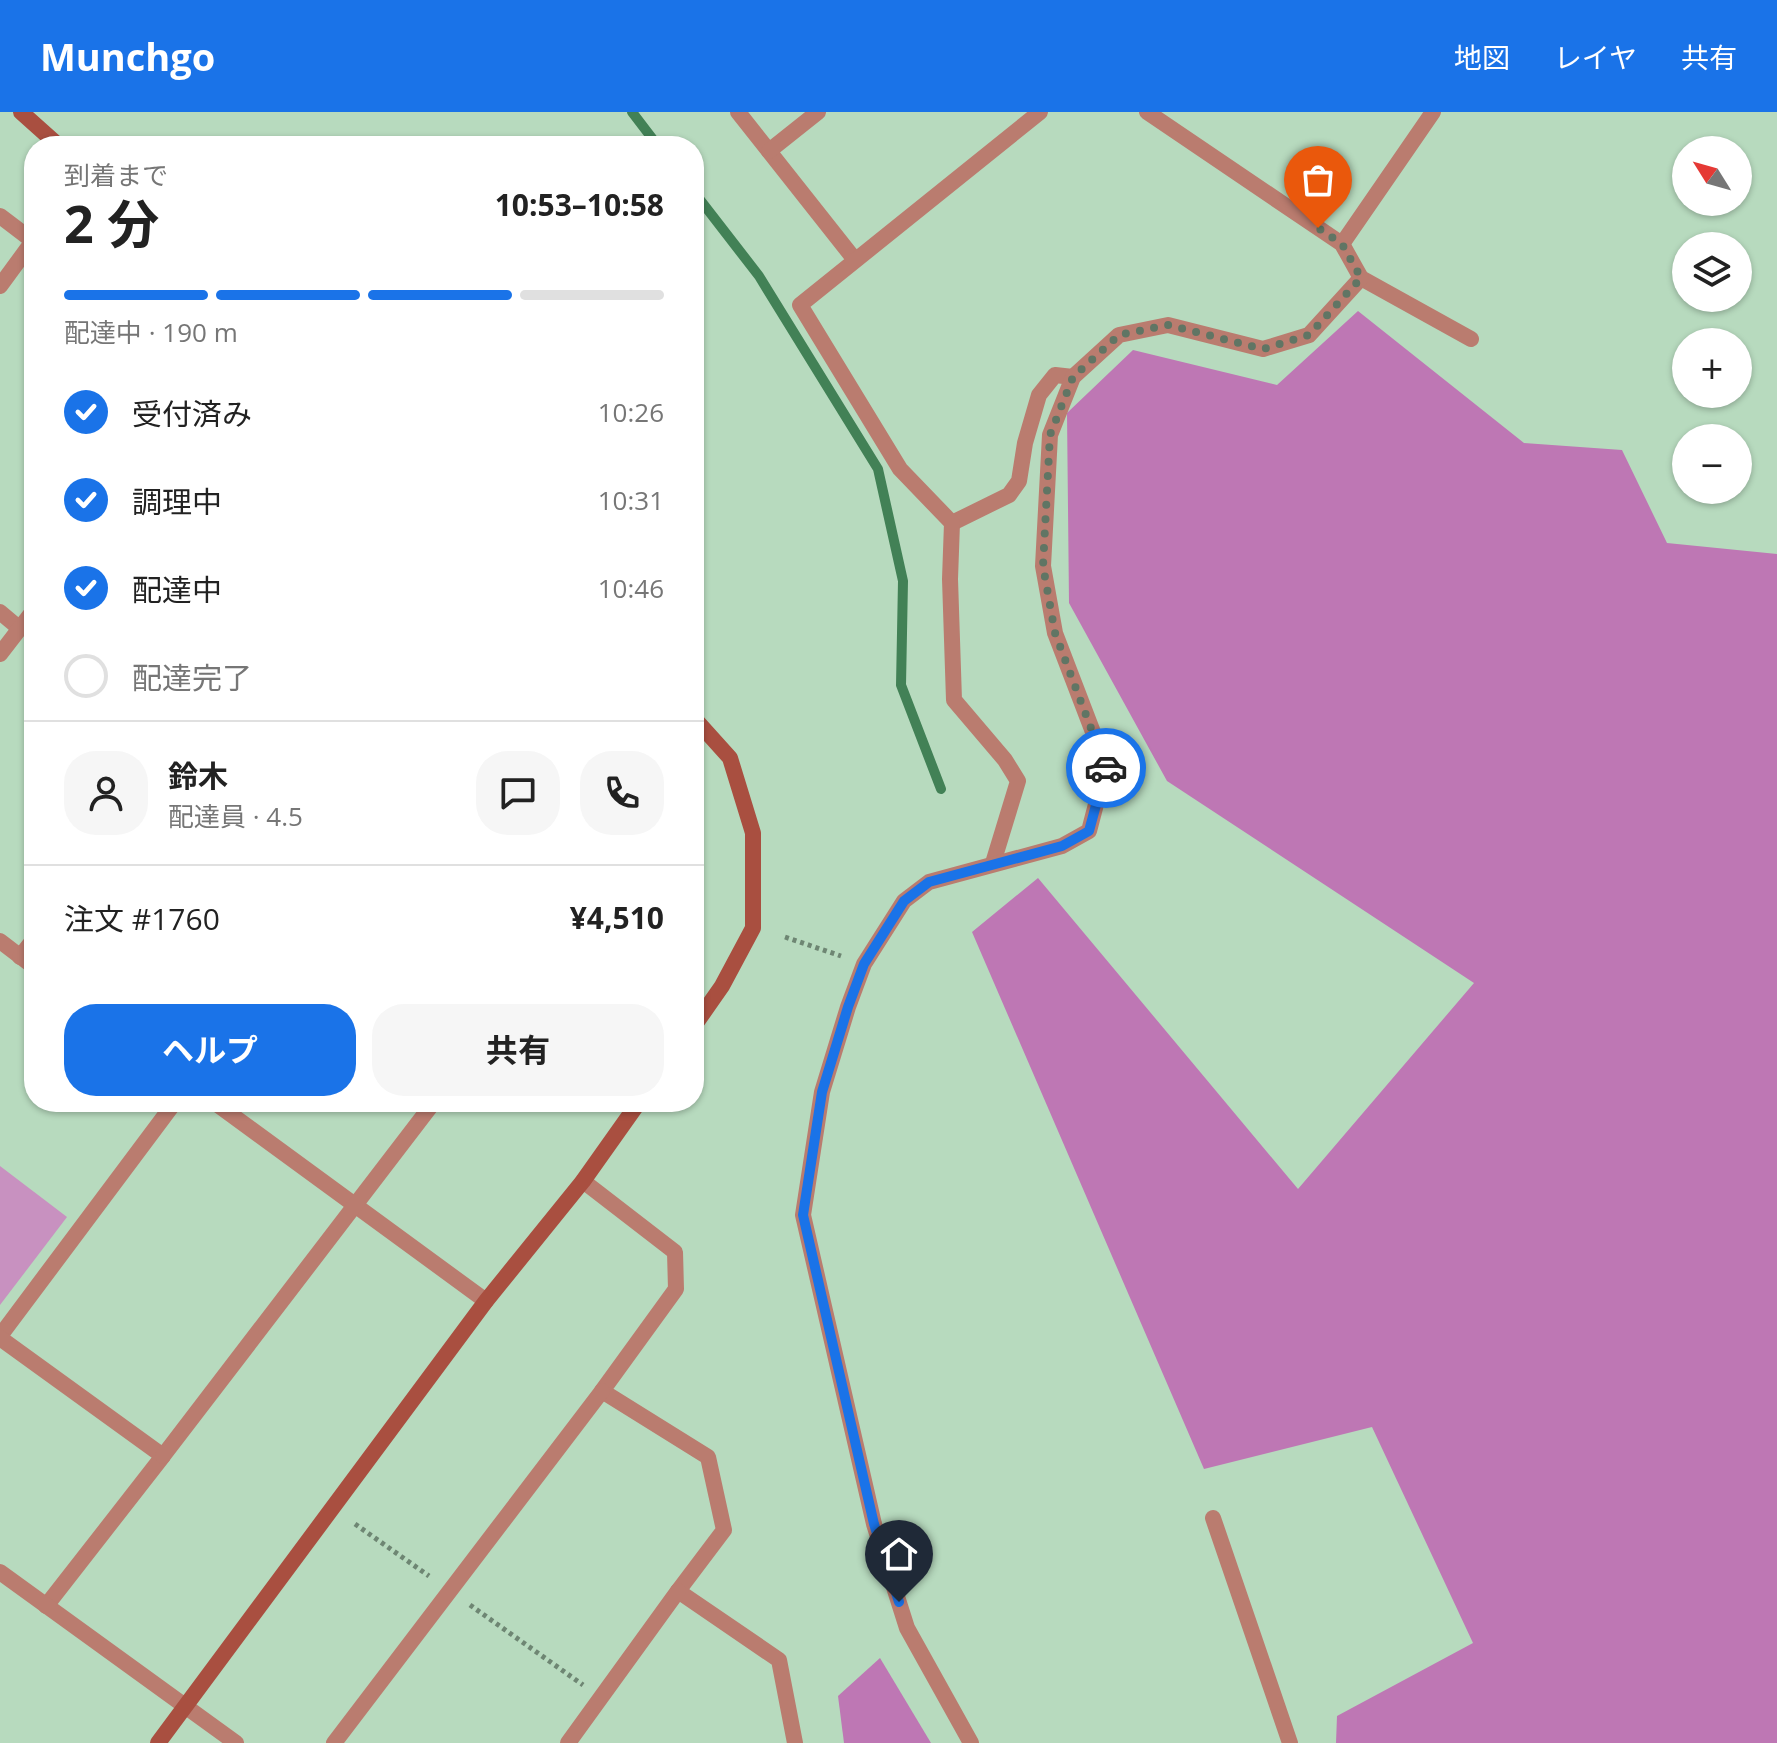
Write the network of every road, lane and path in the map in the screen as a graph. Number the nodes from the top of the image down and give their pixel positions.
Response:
1 (21, 112) edge
2 (738, 112) edge
3 (818, 112) edge
4 (1040, 112) edge
5 (1147, 112) edge
6 (1433, 112) edge
7 (48, 136) edge
8 (769, 151) junction
9 (0, 216) edge
10 (24, 234) edge
11 (1342, 244) junction
12 (24, 253) edge
13 (855, 260) junction
14 (1361, 278) junction
15 (0, 286) edge
16 (1471, 339) dead end
17 (1073, 377) junction
18 (952, 523) junction
19 (0, 612) edge
20 (24, 622) edge
21 (19, 628) junction
22 (0, 654) edge
23 (704, 729) edge
24 (993, 863) junction
25 (785, 937) dead end
26 (0, 941) edge
27 (24, 960) edge
28 (864, 964) junction
29 (704, 1012) edge
30 (168, 1112) edge
31 (228, 1112) edge
32 (426, 1112) edge
33 (632, 1112) edge
34 (583, 1181) junction
35 (356, 1204) junction
36 (486, 1301) junction
37 (0, 1337) edge
38 (602, 1391) junction
39 (163, 1456) junction
40 (1213, 1518) dead end
41 (355, 1524) dead end
42 (0, 1572) edge
43 (450, 1591) junction
44 (678, 1591) junction
45 (46, 1606) junction
46 (601, 1697) junction
47 (184, 1706) junction
48 (158, 1743) edge
49 (236, 1743) edge
50 (334, 1743) edge
51 (568, 1743) edge
52 (795, 1743) edge
53 (971, 1743) edge
54 (1290, 1743) edge

1 - 7 street
2 - 8 street
3 - 8 street
4 - 13 street
5 - 11 street
6 - 11 street
8 - 13 street
9 - 10 street
11 - 14 street
12 - 15 street
13 - 18 street
14 - 16 street
14 - 17 street
17 - 18 street
17 - 24 street
18 - 24 street
19 - 21 street
20 - 21 street
21 - 22 street
23 - 29 street
24 - 28 street
25 - 28 path
26 - 27 street
28 - 53 street
30 - 37 street
31 - 35 street
32 - 35 street
33 - 34 street
34 - 36 street
34 - 38 street
35 - 36 street
35 - 39 street
36 - 47 street
37 - 39 street
38 - 43 street
38 - 44 street
39 - 45 street
40 - 54 street
41 - 43 path
42 - 45 street
43 - 46 path
43 - 50 street
44 - 46 street
44 - 52 street
45 - 47 street
46 - 51 street
47 - 48 street
47 - 49 street

